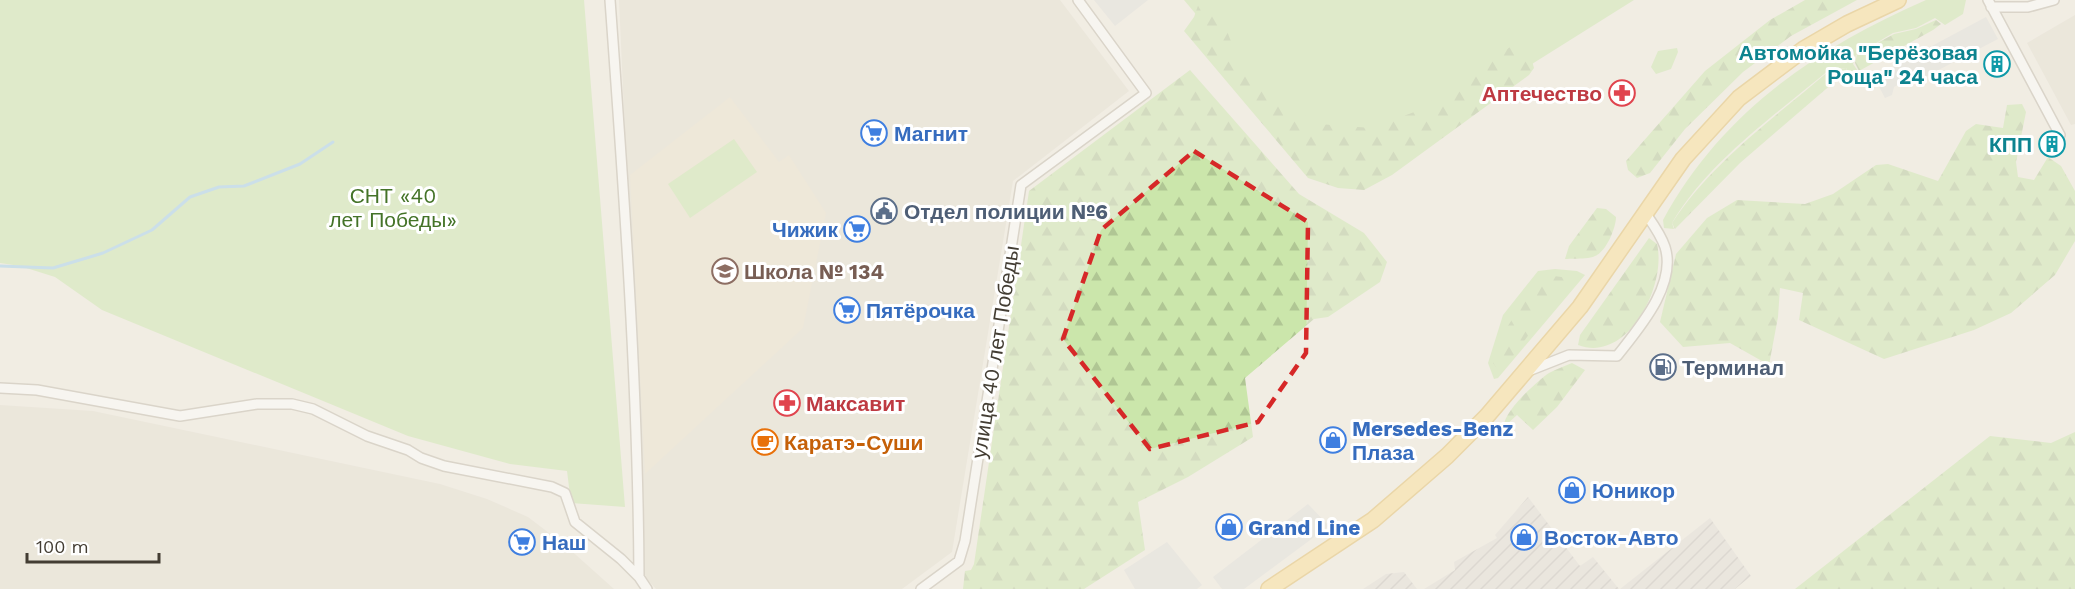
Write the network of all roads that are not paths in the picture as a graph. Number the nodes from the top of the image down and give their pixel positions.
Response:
1 (610, 0) edge
2 (1078, 0) edge
3 (1898, 0) edge
4 (2054, 0) edge
5 (1989, 3) edge
6 (2060, 135) dead end
7 (1646, 214) junction
8 (1526, 372) junction
9 (0, 388) edge
10 (639, 577) junction
11 (647, 589) edge
12 (921, 589) edge
13 (1269, 589) edge

1 - 10 street
2 - 12 street, улица 40 лет Победы
3 - 7 main road
4 - 5 street
5 - 6 street
7 - 8 main road
7 - 8 street
8 - 13 main road
9 - 10 street
10 - 11 street

